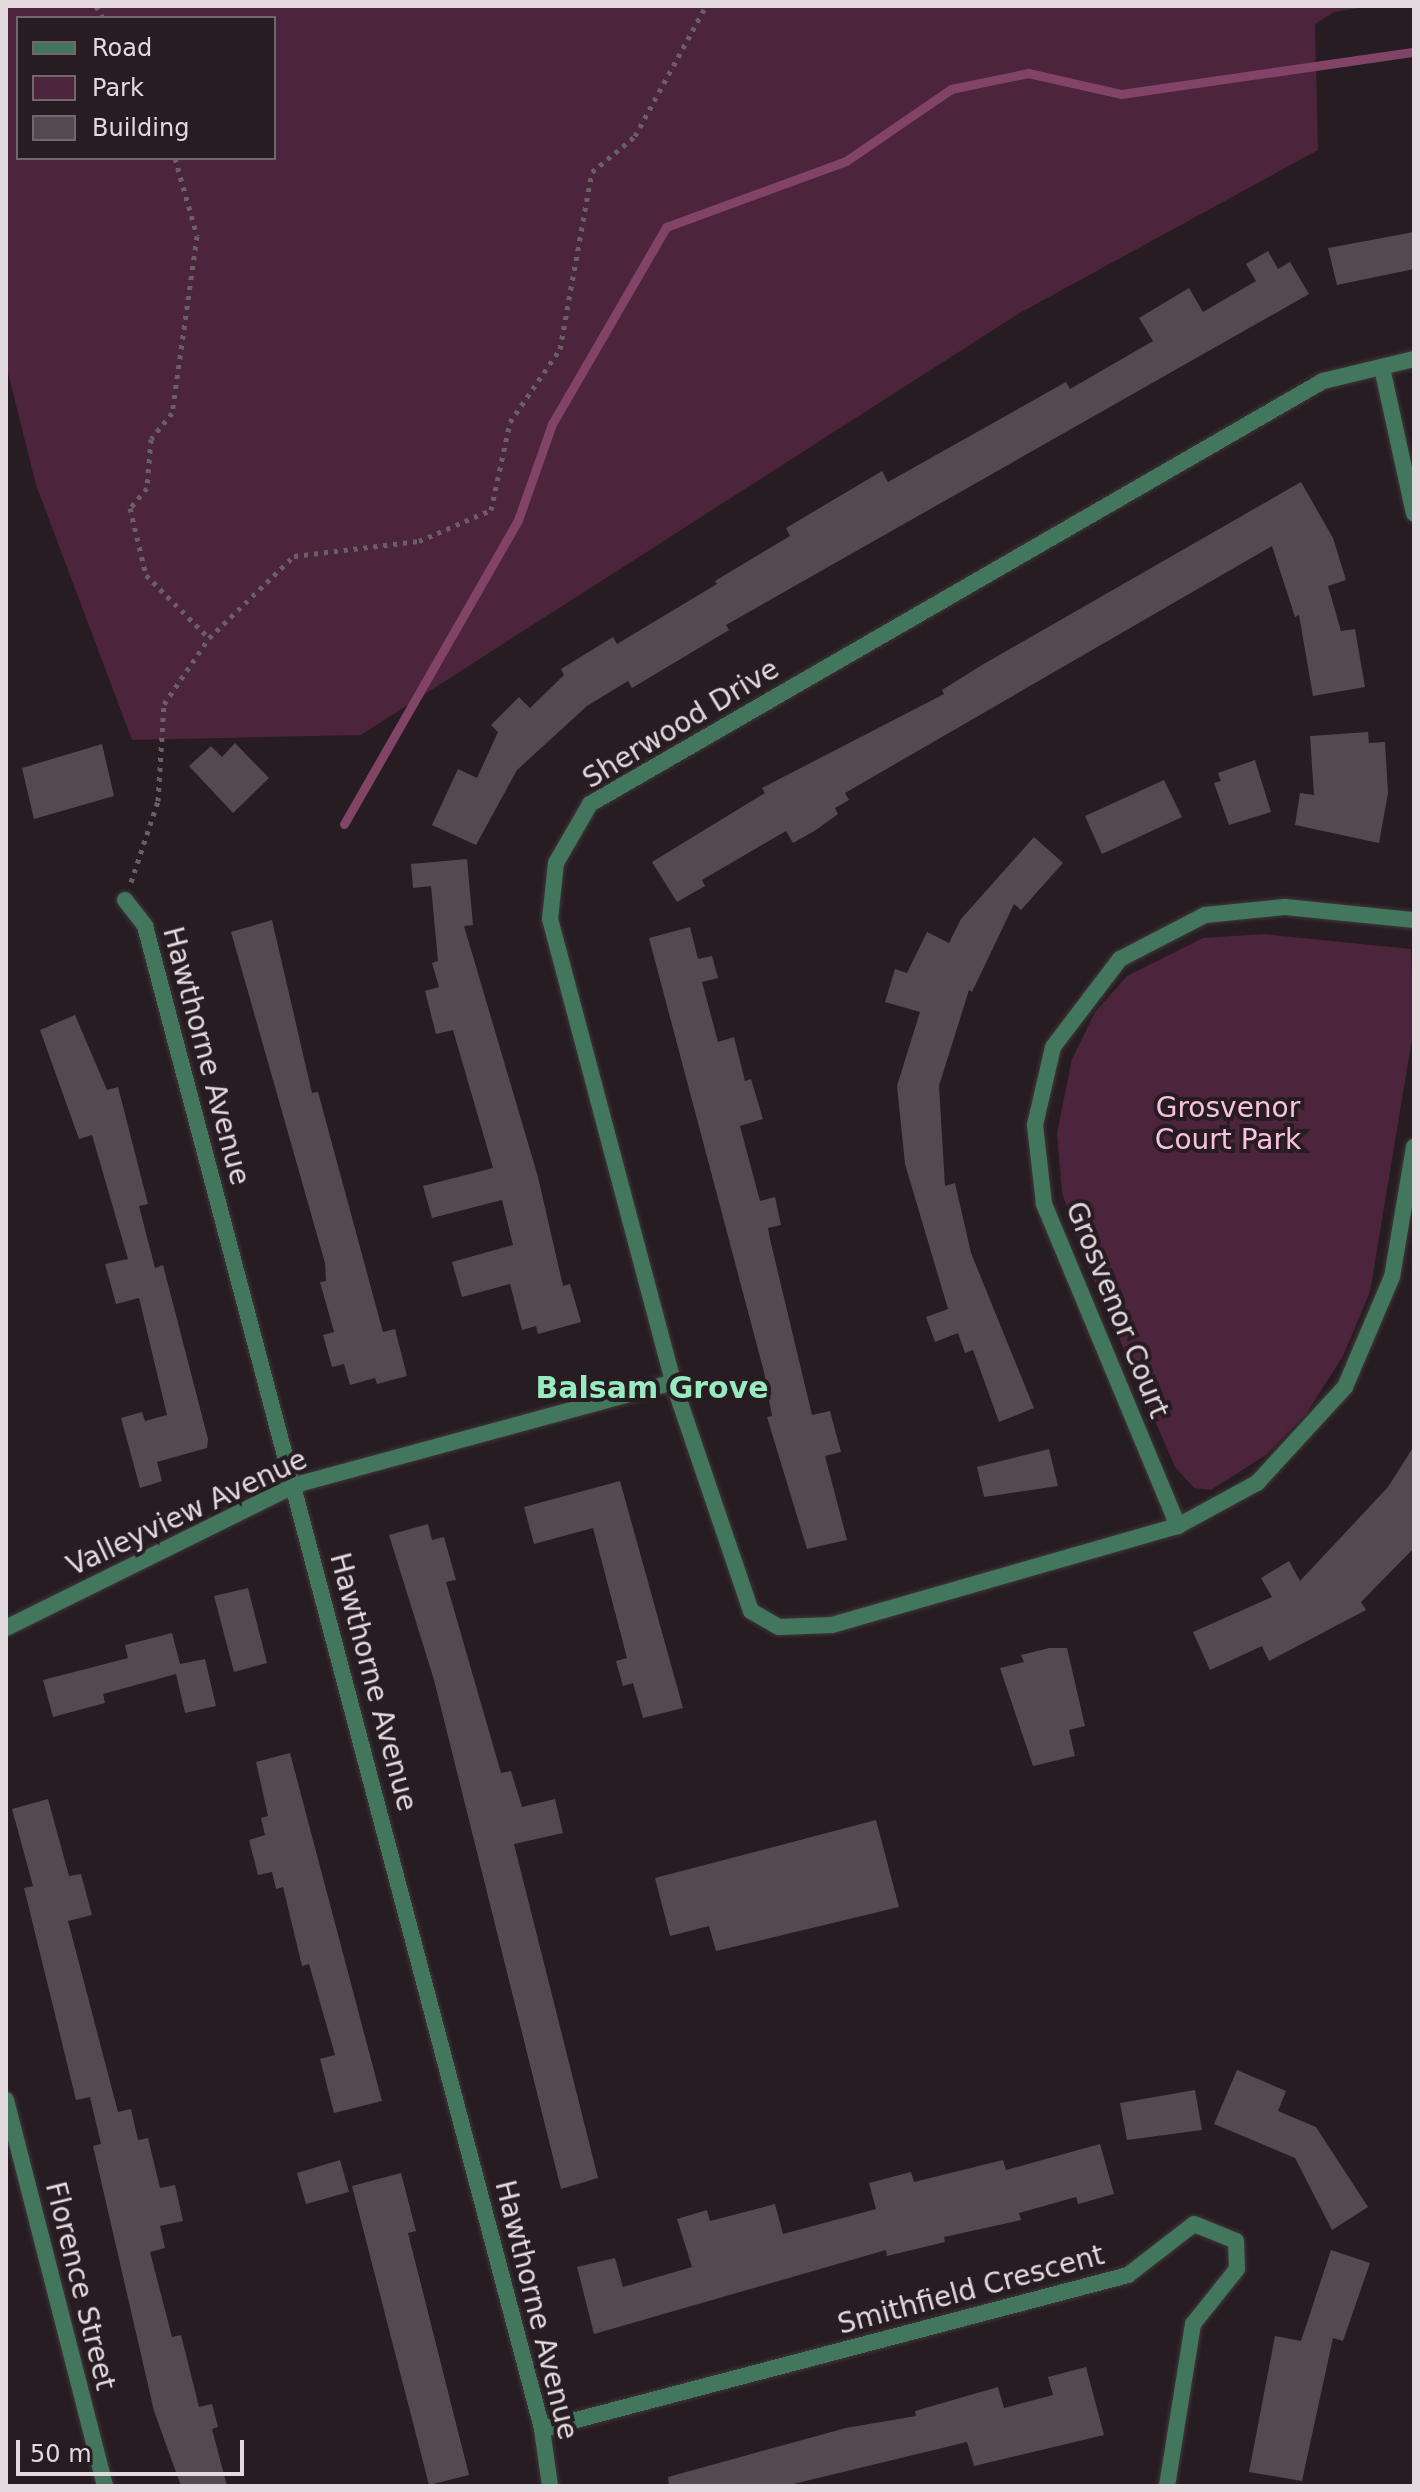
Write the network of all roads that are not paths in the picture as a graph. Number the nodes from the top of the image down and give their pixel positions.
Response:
1 (1414, 359) edge
2 (1382, 368) junction
3 (1414, 514) edge
4 (125, 900) road end
5 (1414, 920) edge
6 (1414, 1147) edge
7 (673, 1382) junction
8 (295, 1485) junction
9 (1178, 1526) junction
10 (6, 1628) edge
11 (6, 2100) edge
12 (542, 2429) junction
13 (105, 2486) edge
14 (550, 2486) edge
15 (1167, 2486) edge

1 - 2 street, Sherwood Drive
2 - 3 street
2 - 7 street, Sherwood Drive
4 - 8 street, Hawthorne Avenue
5 - 9 street, Grosvenor Court
6 - 9 street
7 - 8 street, Valleyview Avenue
7 - 9 street, Sherwood Drive
8 - 10 street, Valleyview Avenue
8 - 12 street, Hawthorne Avenue
11 - 13 street, Florence Street
12 - 14 street, Hawthorne Avenue
12 - 15 street, Smithfield Crescent

